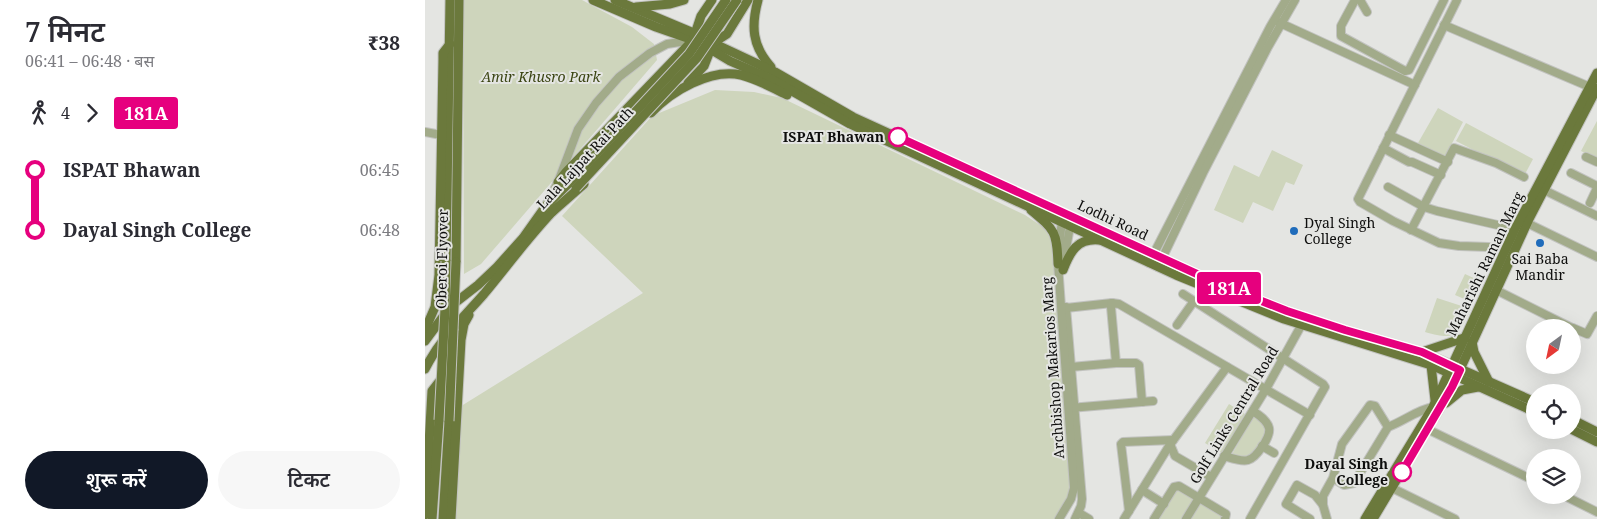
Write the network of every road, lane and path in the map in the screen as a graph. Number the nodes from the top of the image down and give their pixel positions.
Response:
1 (450, 0) edge
2 (459, 0) edge
3 (593, 0) edge
4 (615, 0) edge
5 (684, 0) edge
6 (712, 0) edge
7 (718, 0) edge
8 (726, 0) edge
9 (737, 0) edge
10 (748, 0) edge
11 (758, 0) edge
12 (1286, 0) edge
13 (1295, 0) edge
14 (1355, 0) edge
15 (1360, 0) edge
16 (1444, 0) edge
17 (1457, 0) edge
18 (627, 3) edge
19 (743, 8) junction
20 (1367, 12) dead end
21 (1277, 21) junction
22 (1444, 25) junction
23 (1429, 31) junction
24 (1439, 36) junction
25 (694, 37) junction
26 (450, 44) junction
27 (711, 46) junction
28 (455, 56) junction
29 (775, 72) junction
30 (1597, 72) edge
31 (686, 85) junction
32 (1415, 85) junction
33 (1593, 87) edge
34 (820, 108) junction
35 (425, 132) edge
36 (441, 135) junction
37 (1389, 135) junction
38 (1383, 148) junction
39 (1586, 157) dead end
40 (1448, 162) junction
41 (1597, 162) edge
42 (1571, 173) dead end
43 (1441, 175) junction
44 (1523, 177) dead end
45 (558, 182) junction
46 (572, 186) junction
47 (1387, 187) dead end
48 (1597, 187) edge
49 (1544, 190) junction
50 (1021, 202) junction
51 (1590, 203) dead end
52 (1424, 207) junction
53 (549, 210) junction
54 (1597, 216) edge
55 (1066, 218) junction
56 (1527, 223) junction
57 (1515, 229) junction
58 (1411, 230) junction
59 (1104, 241) junction
60 (1489, 247) dead end
61 (1597, 257) edge
62 (1155, 260) junction
63 (1060, 267) junction
64 (1496, 290) junction
65 (1183, 294) dead end
66 (1194, 301) junction
67 (1112, 303) junction
68 (474, 306) junction
69 (1066, 308) junction
70 (1597, 316) edge
71 (1554, 319) edge
72 (1302, 324) junction
73 (1177, 325) dead end
74 (425, 330) edge
75 (1581, 332) edge
76 (1468, 340) junction
77 (425, 341) edge
78 (1422, 352) junction
79 (1284, 358) junction
80 (1116, 363) junction
81 (1431, 365) junction
82 (1071, 367) junction
83 (1227, 367) junction
84 (425, 369) edge
85 (1454, 371) junction
86 (1489, 382) junction
87 (1478, 387) junction
88 (1266, 389) junction
89 (458, 391) junction
90 (1526, 398) edge
91 (1142, 402) junction
92 (1153, 402) dead end
93 (1437, 405) junction
94 (1071, 408) junction
95 (1526, 408) edge
96 (1253, 411) junction
97 (1310, 415) junction
98 (1581, 424) edge
99 (1389, 426) junction
100 (1427, 429) junction
101 (1597, 432) edge
102 (1581, 434) edge
103 (1172, 442) junction
104 (1597, 442) edge
105 (1262, 446) junction
106 (1275, 454) dead end
107 (1224, 456) junction
108 (1211, 477) junction
109 (1526, 477) edge
110 (1333, 478) junction
111 (426, 479) edge
112 (1389, 487) junction
113 (1142, 490) junction
114 (1199, 498) junction
115 (1163, 504) junction
116 (1581, 504) edge
117 (1323, 505) junction
118 (1129, 512) junction
119 (1597, 512) edge
120 (425, 515) edge
121 (1077, 516) edge
122 (433, 519) edge
123 (443, 519) edge
124 (451, 519) edge
125 (1059, 519) edge
126 (1089, 519) edge
127 (1124, 519) edge
128 (1153, 519) edge
129 (1186, 519) edge
130 (1225, 519) edge
131 (1249, 519) edge
132 (1310, 519) edge
133 (1327, 519) edge
134 (1365, 519) edge
135 (1373, 519) edge
136 (1455, 519) edge

1 - 26 main road, Oberoi Flyover
2 - 28 main road, Oberoi Flyover
3 - 25 main road, Lodhi Road
4 - 18 main road, Lodhi Road
5 - 18 main road
6 - 25 main road
7 - 19 main road
8 - 46 main road, Lala Lajpat Rai Path, bridge
9 - 46 main road, Lala Lajpat Rai Path, bridge
10 - 19 main road
11 - 29 main road
12 - 21 street
13 - 21 street
14 - 23 street
15 - 20 street
16 - 23 street
17 - 22 street
18 - 25 main road, Lodhi Road
19 - 27 main road
21 - 32 street
21 - 62 street
22 - 24 street
22 - 33 street
23 - 24 street
24 - 32 street
25 - 27 main road, Lodhi Road
25 - 27 main road, Lodhi Road
25 - 45 main road
25 - 45 street
26 - 28 main road, Oberoi Flyover
26 - 36 main road
27 - 29 main road, Lodhi Road
27 - 31 main road
27 - 34 main road, Lodhi Road
28 - 122 main road, Oberoi Flyover, bridge
28 - 123 main road, Oberoi Flyover, bridge
29 - 55 main road, Lodhi Road
30 - 33 main road, Maharishi Raman Marg
31 - 34 main road
31 - 53 main road
32 - 37 street
33 - 49 main road, Maharishi Raman Marg
33 - 57 main road, Maharishi Raman Marg
34 - 50 main road, Lodhi Road
35 - 36 street
36 - 74 main road
37 - 38 street
37 - 40 street
38 - 43 street
38 - 58 street
39 - 41 street
40 - 43 street
40 - 44 street
42 - 48 street
43 - 52 street
45 - 53 street
46 - 53 main road, Lala Lajpat Rai Path
47 - 52 street
48 - 51 street
49 - 54 street
49 - 56 main road, Maharishi Raman Marg
50 - 55 main road, Lodhi Road
50 - 63 main road
52 - 57 street
52 - 58 street
53 - 68 main road, Lala Lajpat Rai Path
53 - 77 main road, Lala Lajpat Rai Path
55 - 59 main road, Lodhi Road
55 - 62 main road, Lodhi Road
55 - 63 street, Archbishop Makarios Marg
56 - 61 street
56 - 64 main road, Maharishi Raman Marg
57 - 76 main road, Maharishi Raman Marg
58 - 60 street
59 - 62 main road, Lodhi Road
59 - 63 main road
62 - 72 main road, Lodhi Road
62 - 78 main road, Lodhi Road
63 - 69 street, Archbishop Makarios Marg
63 - 94 street, Archbishop Makarios Marg
64 - 71 street
64 - 76 main road, Maharishi Raman Marg
65 - 66 street
66 - 73 street
66 - 79 street
67 - 69 street
67 - 80 street
67 - 83 street
68 - 84 main road, Lala Lajpat Rai Path
68 - 89 main road
69 - 82 street, Archbishop Makarios Marg
70 - 75 street
72 - 79 street, Golf Links Central Road
72 - 81 main road, Lodhi Road
76 - 78 main road
76 - 85 main road, Maharishi Raman Marg
76 - 86 main road
78 - 85 main road, Lodhi Road
79 - 88 street, Golf Links Central Road
79 - 97 street
80 - 82 street
80 - 91 street
81 - 85 main road, Lodhi Road
81 - 93 main road
82 - 94 street, Archbishop Makarios Marg
83 - 88 street
83 - 103 street
85 - 86 main road, Lodhi Road
85 - 87 main road
85 - 93 main road, Maharishi Raman Marg
86 - 90 main road, Lodhi Road
87 - 93 main road
87 - 95 main road
88 - 96 street, Golf Links Central Road
88 - 97 street
89 - 111 main road
89 - 124 main road
91 - 92 street
91 - 94 street
93 - 99 street
93 - 100 main road, Maharishi Raman Marg
93 - 112 main road, Maharishi Raman Marg
94 - 121 street, Archbishop Makarios Marg
94 - 125 street, Archbishop Makarios Marg
96 - 105 street
96 - 107 street, Golf Links Central Road
97 - 131 street
98 - 101 main road
99 - 110 street
99 - 110 street
100 - 109 street
100 - 112 main road, Maharishi Raman Marg
102 - 104 main road
103 - 108 street
103 - 113 street
103 - 118 street
105 - 106 street
105 - 107 street
107 - 108 street, Golf Links Central Road
108 - 114 street, Golf Links Central Road
110 - 117 street
111 - 120 main road
112 - 134 main road, Maharishi Raman Marg
112 - 135 main road, Maharishi Raman Marg
112 - 136 street
113 - 115 street
113 - 118 street
114 - 115 street
114 - 129 street, Golf Links Central Road
114 - 130 street
115 - 128 street
116 - 119 street
117 - 132 street
117 - 133 street
118 - 127 street
121 - 126 street

